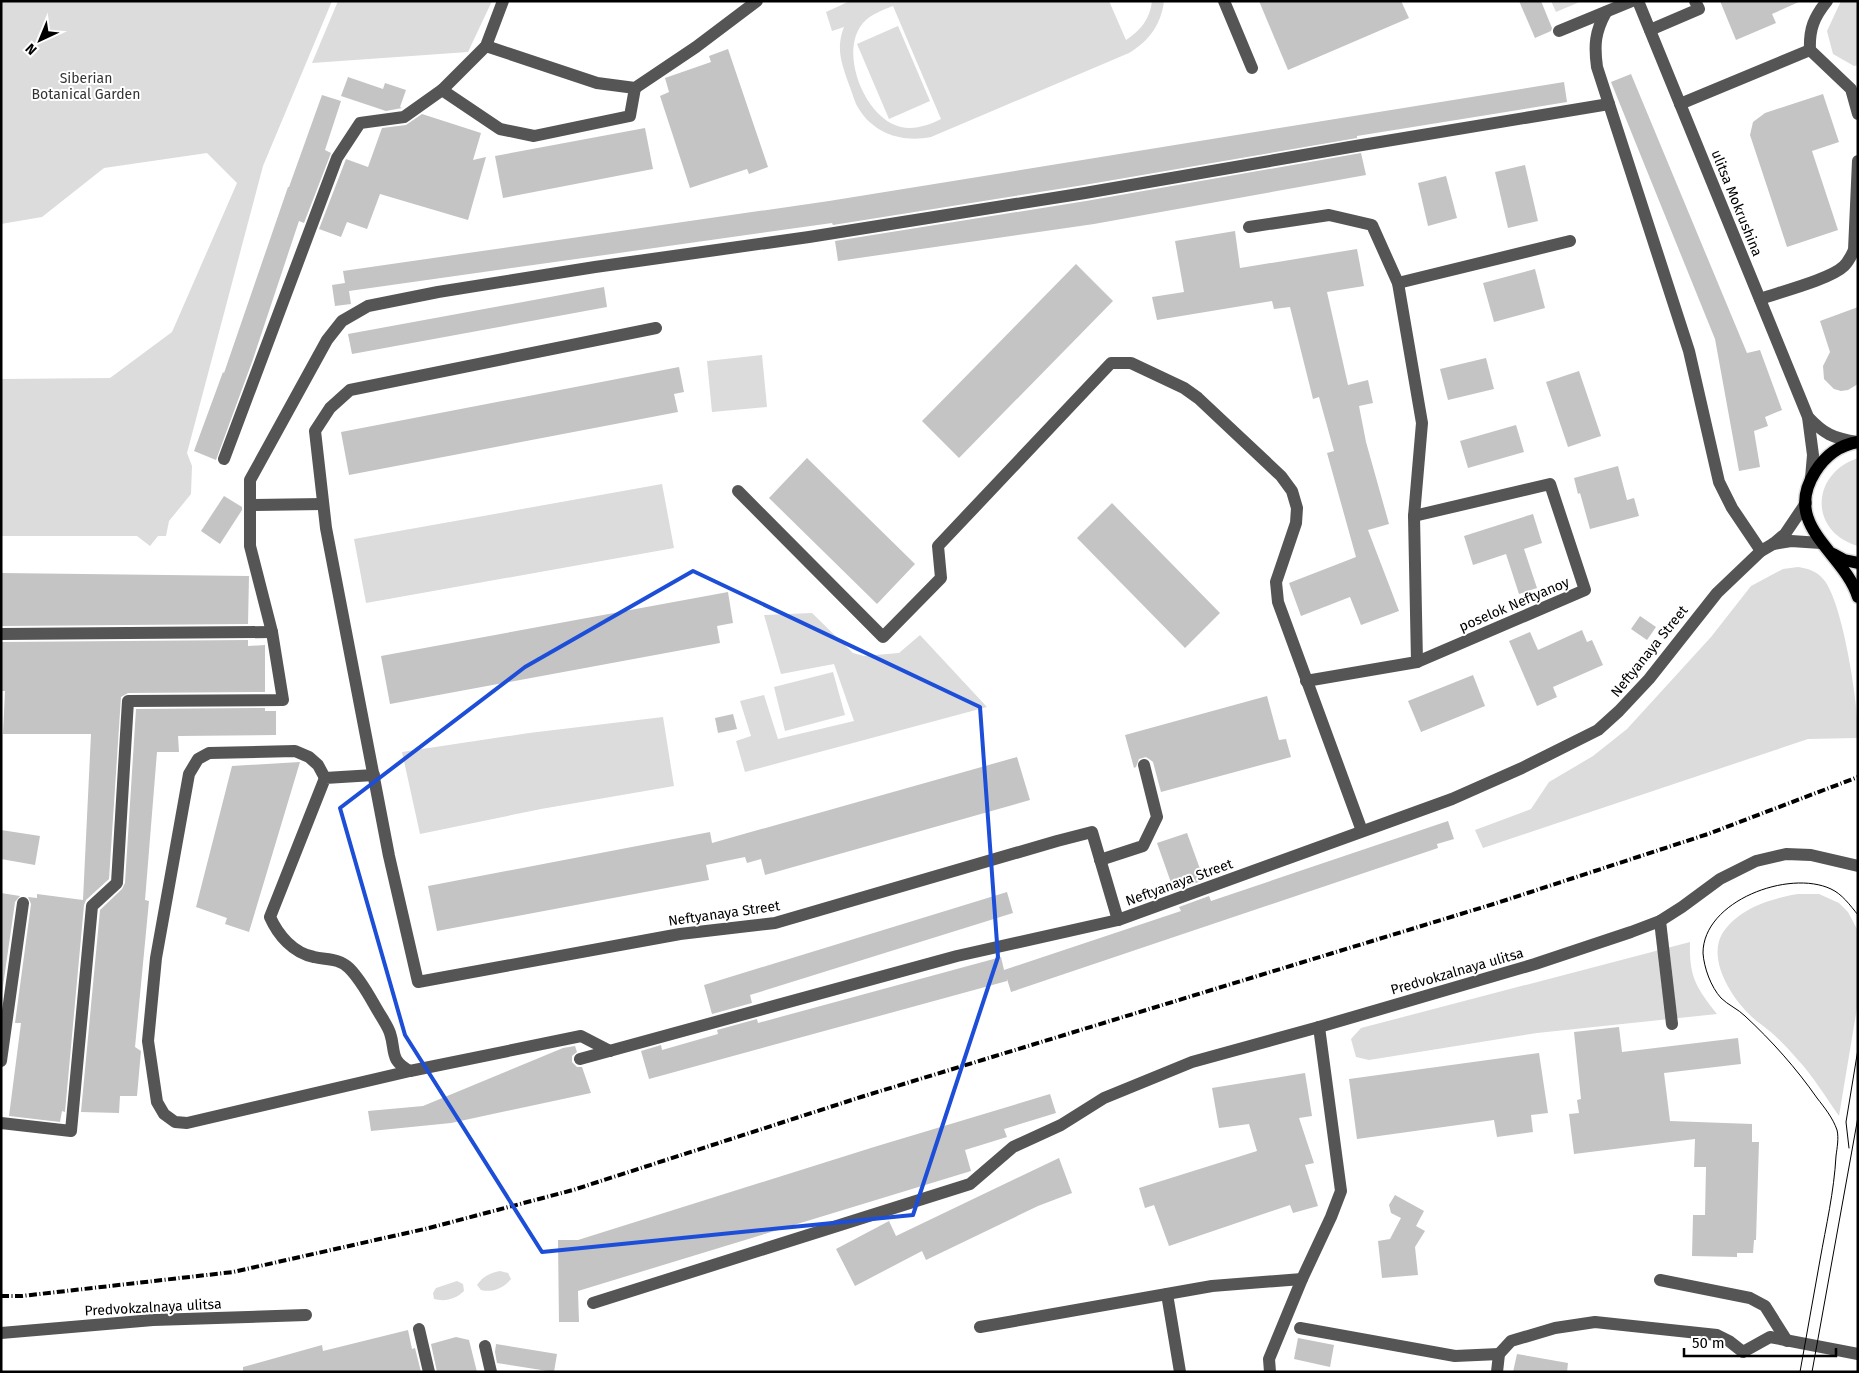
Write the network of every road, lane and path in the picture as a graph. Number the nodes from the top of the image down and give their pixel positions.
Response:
1 (503, 1) edge
2 (757, 1) edge
3 (1224, 1) edge
4 (1632, 1) edge
5 (1638, 1) edge
6 (1696, 1) edge
7 (1827, 1) edge
8 (1606, 12) junction
9 (1650, 30) junction
10 (1559, 31) dead end
11 (486, 46) junction
12 (1810, 50) junction
13 (1252, 68) dead end
14 (635, 88) junction
15 (442, 90) junction
16 (1609, 104) junction
17 (1680, 104) junction
18 (1858, 114) edge
19 (1858, 161) edge
20 (1249, 227) dead end
21 (1570, 241) dead end
22 (1398, 282) junction
23 (1760, 299) junction
24 (656, 328) dead end
25 (1808, 417) junction
26 (1857, 442) edge
27 (224, 458) dead end
28 (1811, 478) junction
29 (738, 491) dead end
30 (1806, 503) junction
31 (323, 504) junction
32 (251, 506) junction
33 (1414, 516) junction
34 (1821, 543) junction
35 (1773, 544) junction
36 (1761, 551) junction
37 (1831, 552) junction
38 (1858, 563) edge
39 (1858, 597) edge
40 (272, 632) junction
41 (1, 634) edge
42 (1417, 662) junction
43 (1306, 681) junction
44 (1144, 765) dead end
45 (374, 774) junction
46 (325, 778) junction
47 (1362, 831) junction
48 (1100, 860) junction
49 (1858, 866) edge
50 (24, 903) dead end
51 (1118, 920) junction
52 (1660, 921) junction
53 (1672, 1024) dead end
54 (1319, 1027) junction
55 (610, 1051) junction
56 (580, 1059) dead end
57 (1, 1061) edge
58 (410, 1071) junction
59 (1, 1123) edge
60 (1302, 1279) junction
61 (1660, 1280) dead end
62 (1167, 1294) junction
63 (593, 1303) dead end
64 (306, 1315) dead end
65 (980, 1327) dead end
66 (1300, 1328) dead end
67 (419, 1329) dead end
68 (1, 1333) edge
69 (1788, 1341) junction
70 (485, 1346) dead end
71 (1500, 1354) junction
72 (1858, 1354) edge
73 (429, 1372) edge
74 (491, 1372) edge
75 (1180, 1372) edge
76 (1270, 1372) edge
77 (1497, 1372) edge

1 - 11 street
2 - 14 street
3 - 13 street
4 - 8 street
5 - 9 street, ulitsa Mokrushina
6 - 9 street
7 - 12 street
8 - 10 street
8 - 16 street
9 - 17 street, ulitsa Mokrushina
11 - 14 street
11 - 15 street
12 - 17 street
12 - 18 street
14 - 15 street
15 - 27 street
16 - 32 street
16 - 36 street
17 - 23 street, ulitsa Mokrushina
19 - 23 street
20 - 22 street
21 - 22 street
22 - 33 street
23 - 25 street, ulitsa Mokrushina
24 - 31 street
25 - 26 street
25 - 28 street
26 - 28 main road
28 - 30 main road
29 - 43 street
30 - 34 main road
30 - 35 street, Neftyanaya Street
31 - 32 street
31 - 45 street
32 - 40 street
33 - 42 street
33 - 42 street, poselok Neftyanoy
34 - 35 street, Neftyanaya Street
34 - 37 main road
35 - 36 street, Neftyanaya Street
36 - 47 street, Neftyanaya Street
37 - 38 main road
37 - 39 main road
40 - 41 street
40 - 59 street
42 - 43 street
43 - 47 street
44 - 48 street
45 - 46 street
45 - 48 street, Neftyanaya Street
46 - 58 street
46 - 58 street
47 - 51 street, Neftyanaya Street
48 - 51 street, Neftyanaya Street
49 - 52 street, Predvokzalnaya ulitsa
50 - 57 street
51 - 55 street
52 - 53 street
52 - 54 street, Predvokzalnaya ulitsa
54 - 60 street
54 - 63 street, Predvokzalnaya ulitsa
55 - 56 street
55 - 58 street
60 - 62 street
60 - 76 street
61 - 69 street
62 - 65 street
62 - 75 street
64 - 68 street, Predvokzalnaya ulitsa
66 - 71 street
67 - 73 street
69 - 71 street
69 - 72 street
70 - 74 street
71 - 77 street

